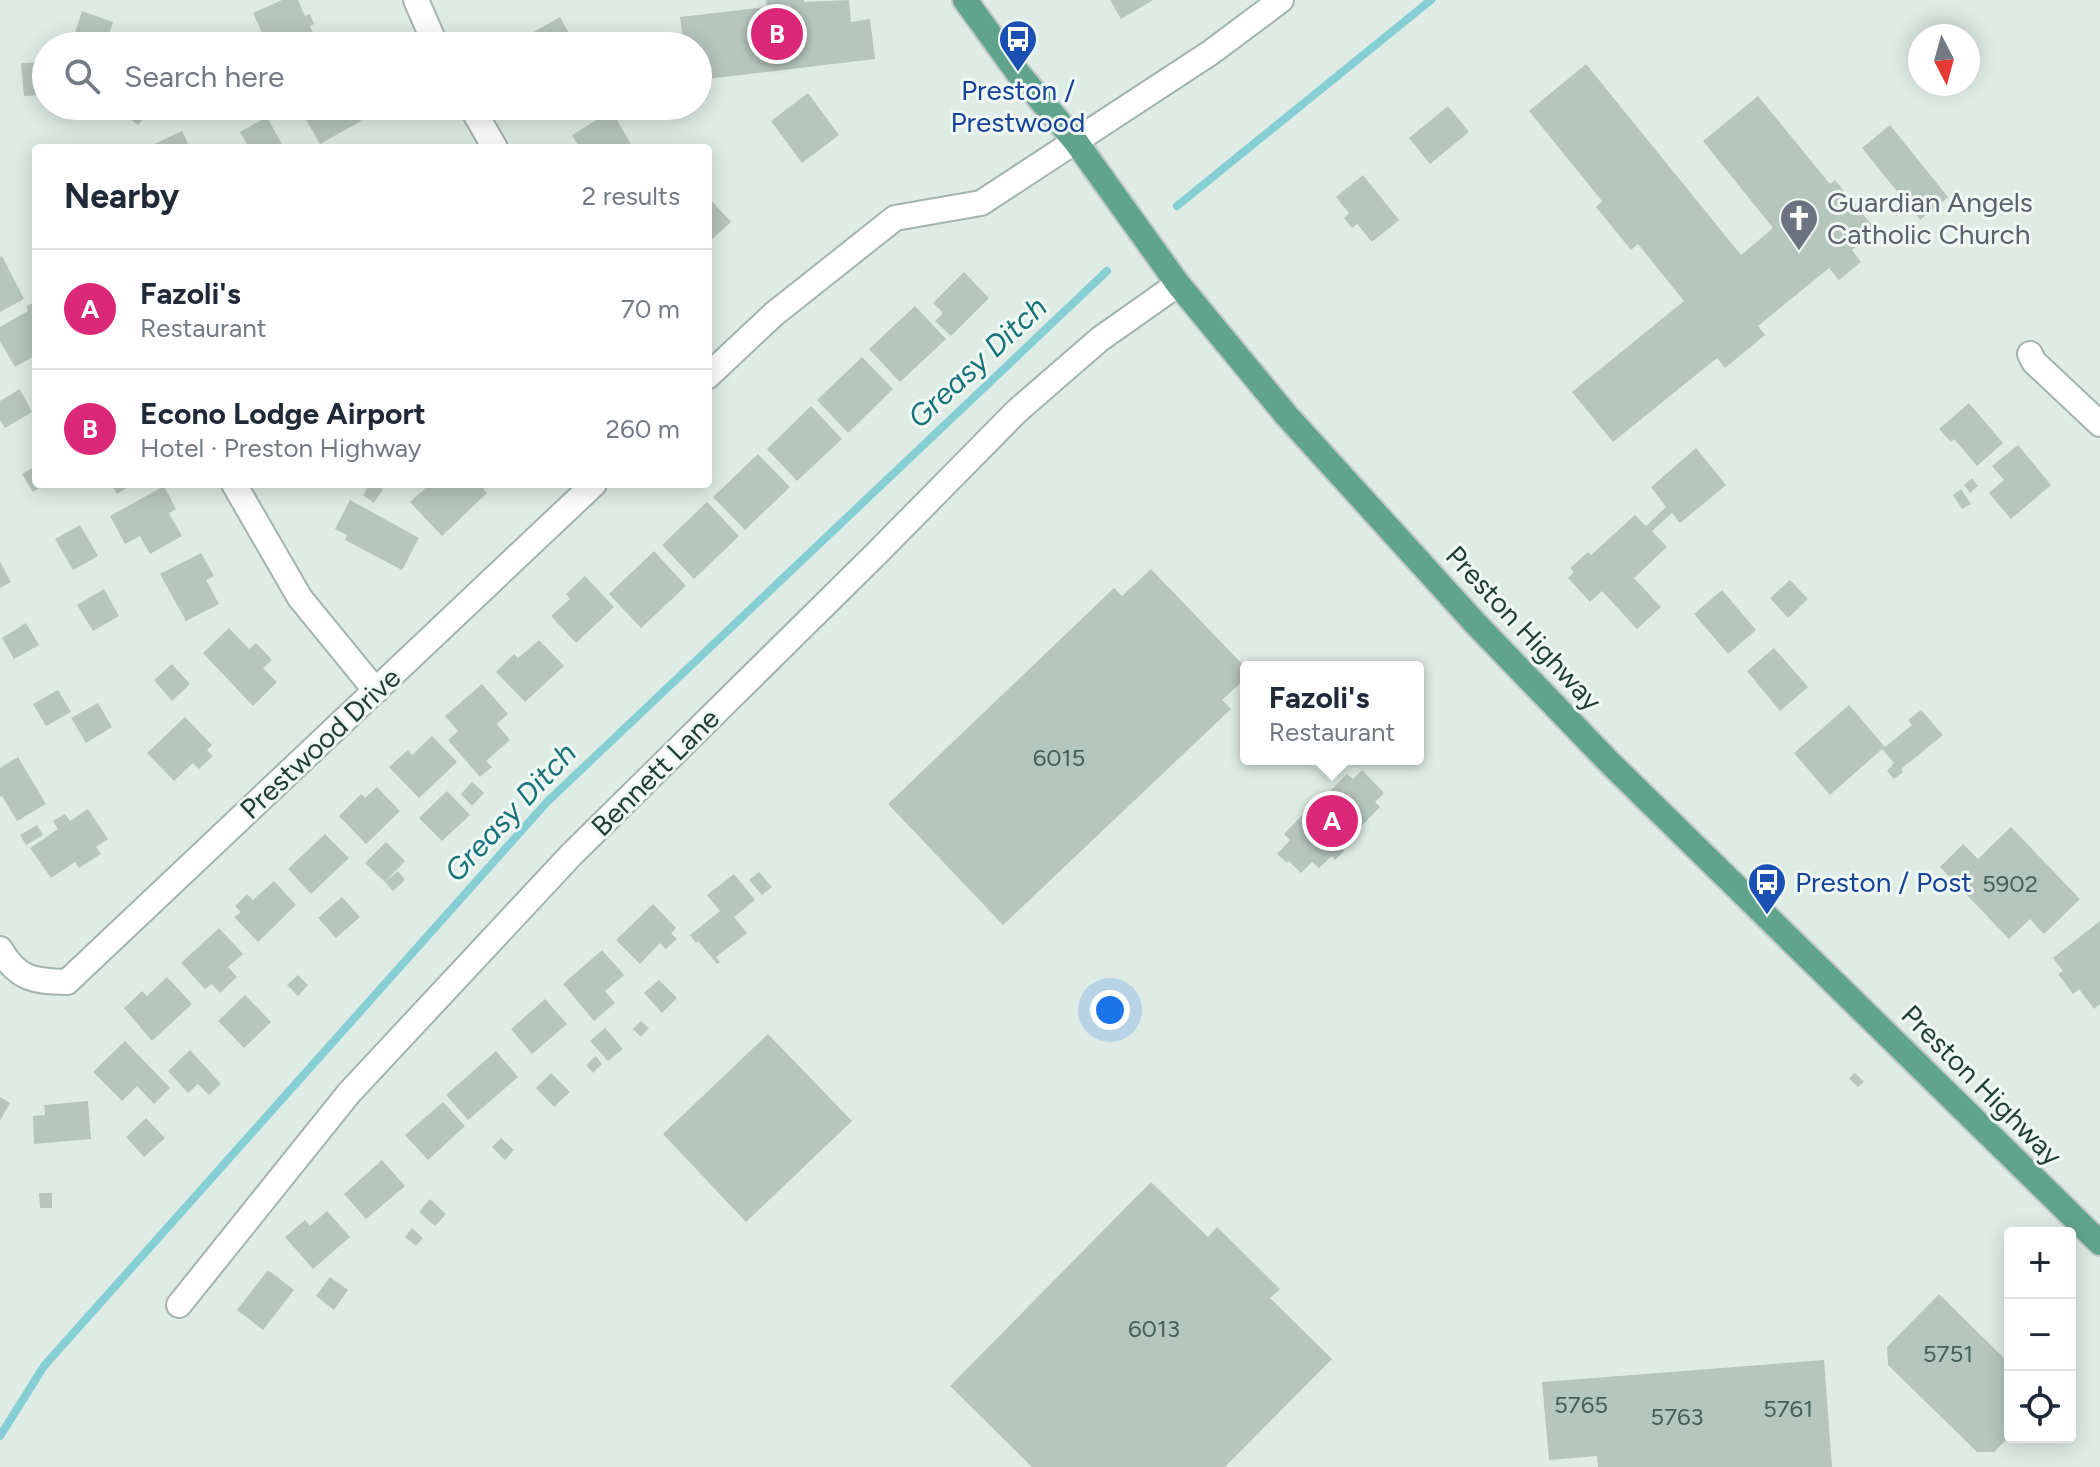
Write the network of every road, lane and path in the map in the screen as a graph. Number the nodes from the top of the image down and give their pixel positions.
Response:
1 (416, 0) edge
2 (965, 0) edge
3 (1281, 0) edge
4 (430, 32) edge
5 (479, 120) edge
6 (1076, 142) junction
7 (493, 144) edge
8 (1178, 284) junction
9 (2030, 354) dead end
10 (712, 372) edge
11 (2100, 424) edge
12 (236, 488) edge
13 (590, 488) edge
14 (376, 691) junction
15 (0, 949) edge
16 (2100, 1243) edge
17 (179, 1305) dead end

1 - 4 street
2 - 6 main road, Preston Highway
3 - 6 street
5 - 7 street
6 - 8 main road, Preston Highway
6 - 10 street
8 - 16 main road, Preston Highway
8 - 17 street, Bennett Lane
9 - 11 street
12 - 14 street
13 - 14 street, Prestwood Drive
14 - 15 street, Prestwood Drive

